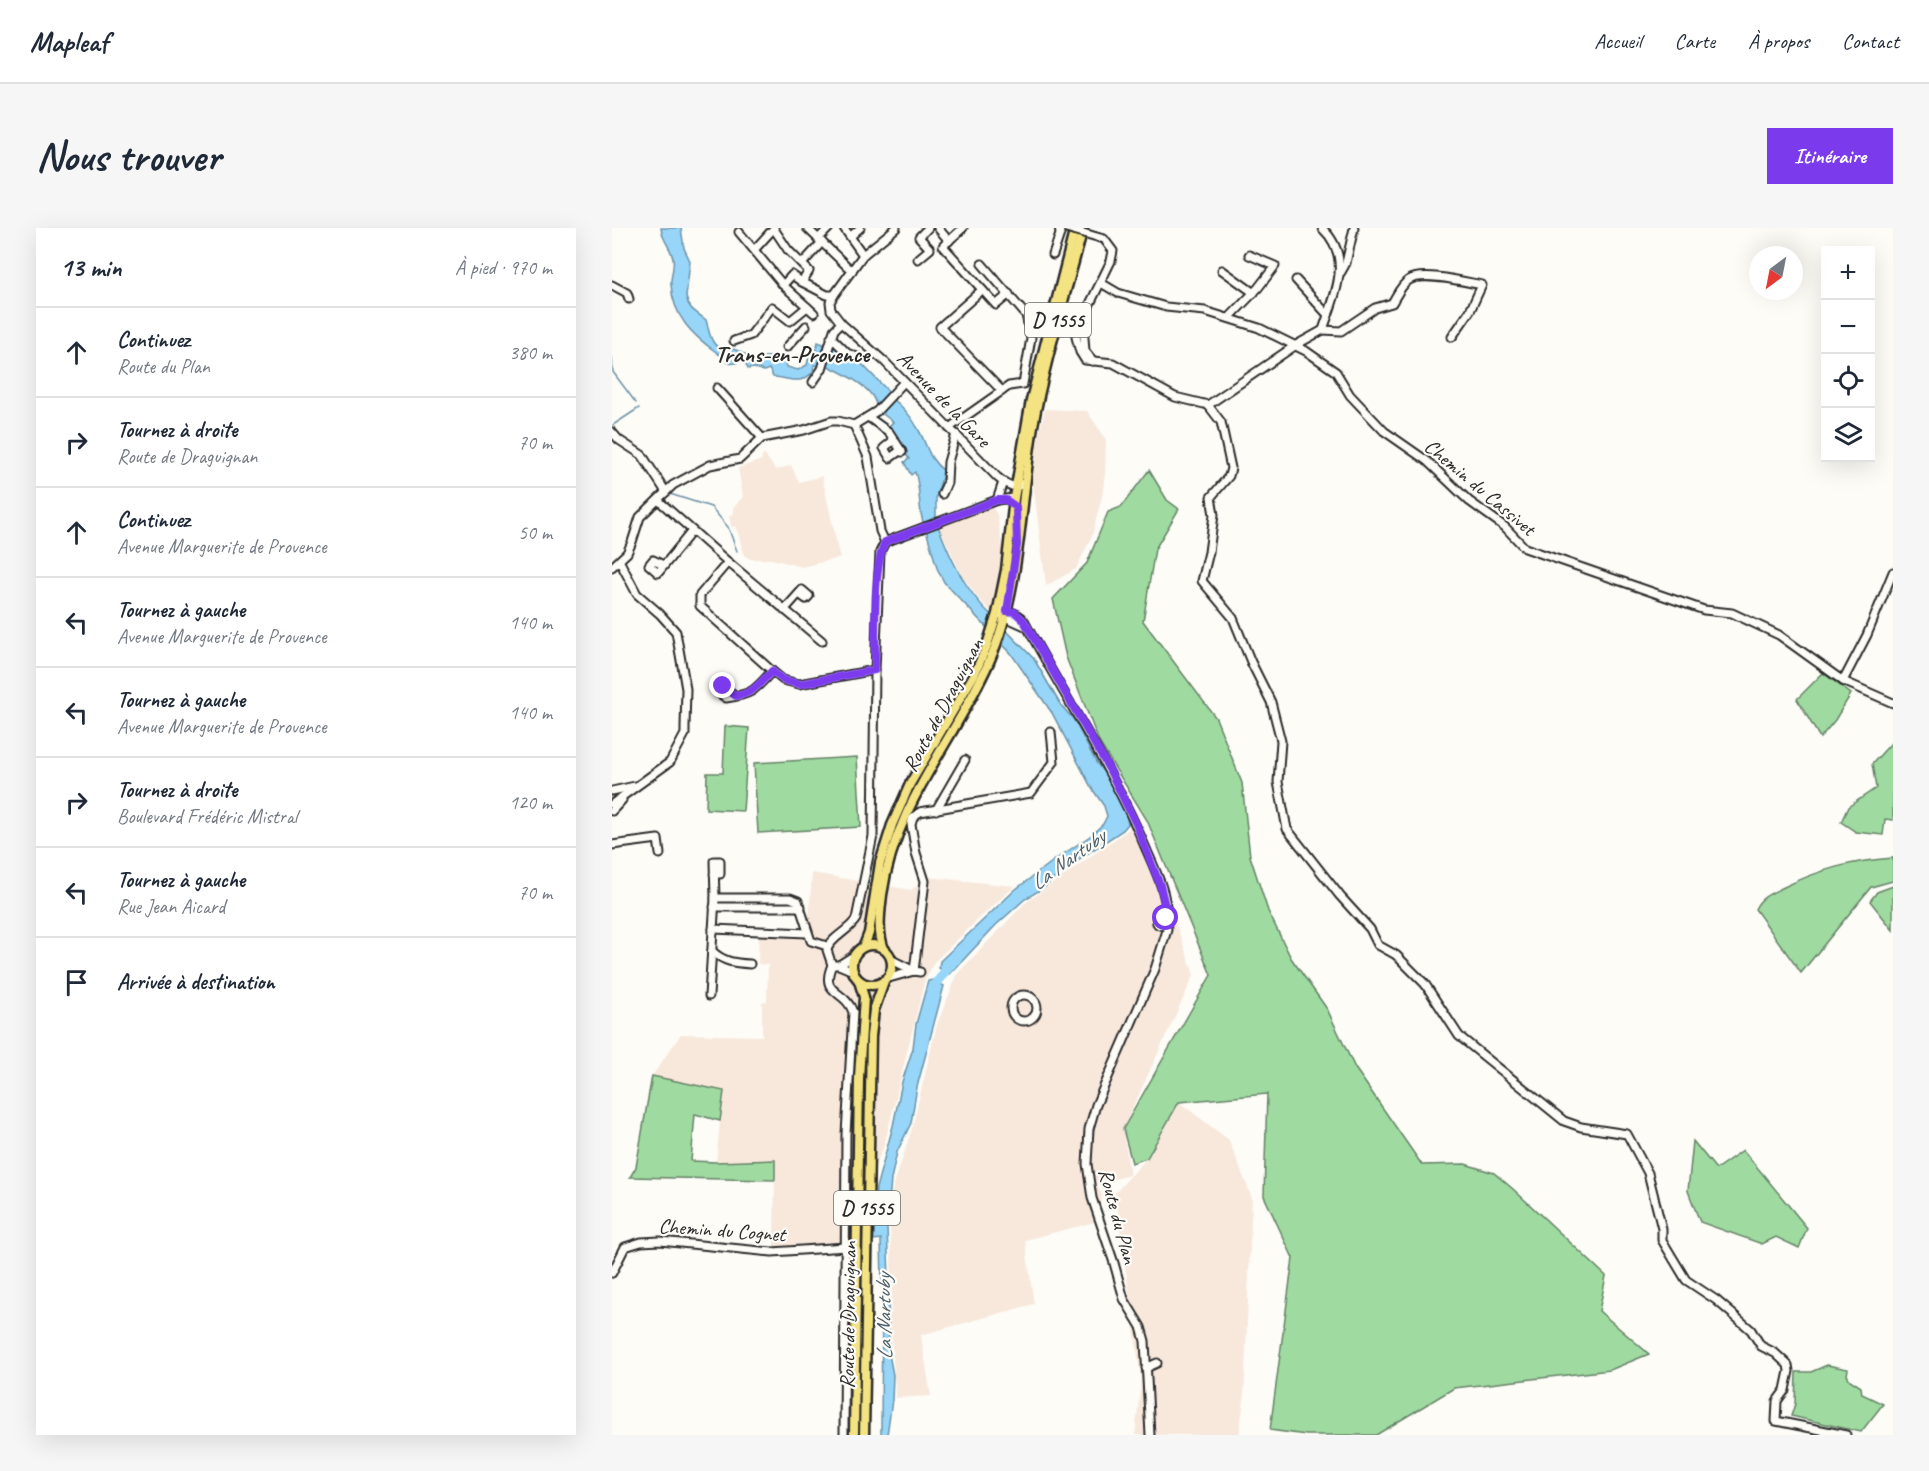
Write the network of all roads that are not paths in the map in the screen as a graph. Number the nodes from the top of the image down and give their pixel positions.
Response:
1 (807, 228) edge
2 (829, 228) edge
3 (844, 228) edge
4 (860, 228) edge
5 (896, 228) edge
6 (928, 228) edge
7 (938, 228) edge
8 (963, 228) edge
9 (1059, 228) edge
10 (1066, 228) edge
11 (1076, 228) edge
12 (1083, 228) edge
13 (1322, 228) edge
14 (1354, 228) edge
15 (774, 229) edge
16 (739, 232) dead end
17 (851, 236) junction
18 (820, 240) junction
19 (949, 241) junction
20 (755, 249) junction
21 (863, 255) junction
22 (1053, 255) dead end
23 (1249, 255) dead end
24 (918, 259) dead end
25 (802, 264) junction
26 (982, 264) dead end
27 (1222, 270) dead end
28 (852, 271) junction
29 (1341, 272) junction
30 (1296, 280) dead end
31 (802, 282) junction
32 (1101, 283) junction
33 (612, 285) edge
34 (783, 285) junction
35 (982, 290) junction
36 (1254, 293) junction
37 (1009, 294) junction
38 (834, 295) junction
39 (629, 299) dead end
40 (807, 308) junction
41 (813, 313) dead end
42 (1328, 315) junction
43 (1229, 318) junction
44 (841, 323) junction
45 (806, 326) dead end
46 (1323, 330) junction
47 (1452, 337) dead end
48 (734, 340) dead end
49 (830, 340) junction
50 (1296, 345) junction
51 (787, 347) dead end
52 (857, 357) dead end
53 (813, 382) dead end
54 (904, 382) junction
55 (717, 388) dead end
56 (1006, 388) junction
57 (1208, 405) junction
58 (868, 417) junction
59 (854, 425) junction
60 (949, 428) junction
61 (612, 432) edge
62 (956, 434) junction
63 (762, 438) junction
64 (894, 440) junction
65 (1003, 482) junction
66 (1025, 482) junction
67 (1016, 486) junction
68 (666, 492) junction
69 (942, 494) dead end
70 (658, 500) junction
71 (997, 500) junction
72 (1011, 501) junction
73 (692, 531) junction
74 (885, 542) junction
75 (1017, 545) junction
76 (620, 562) junction
77 (728, 562) junction
78 (663, 566) dead end
79 (612, 567) edge
80 (1893, 572) edge
81 (799, 594) dead end
82 (784, 610) junction
83 (1002, 616) junction
84 (822, 641) dead end
85 (875, 670) junction
86 (772, 671) junction
87 (1843, 681) junction
88 (736, 696) dead end
89 (1893, 703) edge
90 (1051, 732) dead end
91 (965, 759) dead end
92 (638, 786) junction
93 (612, 791) edge
94 (629, 791) junction
95 (612, 804) edge
96 (936, 810) junction
97 (612, 811) edge
98 (612, 845) edge
99 (660, 854) dead end
100 (714, 874) dead end
101 (715, 898) junction
102 (714, 907) junction
103 (801, 907) junction
104 (713, 929) junction
105 (807, 933) junction
106 (827, 946) junction
107 (864, 946) junction
108 (884, 949) junction
109 (712, 951) junction
110 (855, 955) junction
111 (892, 960) junction
112 (750, 964) dead end
113 (836, 965) junction
114 (853, 971) junction
115 (917, 972) junction
116 (886, 980) junction
117 (859, 981) junction
118 (709, 996) dead end
119 (846, 1247) junction
120 (612, 1273) edge
121 (1157, 1363) dead end
122 (1146, 1368) junction
123 (844, 1435) edge
124 (854, 1435) edge
125 (864, 1435) edge
126 (1150, 1435) edge
127 (1846, 1435) edge

1 - 18 street
2 - 18 street
3 - 17 street
4 - 17 street
5 - 21 street
6 - 24 street
7 - 19 street
8 - 19 street
9 - 22 street
10 - 32 street, bridge
11 - 67 main road, Route de Draguignan / D 1555
12 - 66 main road, Route de Draguignan / D 1555
13 - 29 street
14 - 29 street
15 - 20 street
15 - 25 street
16 - 20 street
17 - 21 street
18 - 25 street
18 - 28 street
19 - 35 street
20 - 34 street
21 - 28 street
23 - 36 street
25 - 31 street
26 - 37 street
27 - 36 street
28 - 38 street
29 - 42 street
30 - 42 street
31 - 34 street
31 - 38 street
32 - 43 street, Chemin du Cassivet
32 - 57 street
33 - 39 street
34 - 40 street
35 - 37 street
35 - 56 street
36 - 43 street
37 - 56 street
38 - 44 street
40 - 41 street
40 - 48 street
42 - 46 street
43 - 50 street, Chemin du Cassivet
44 - 49 street
44 - 54 street, Avenue de la Gare
45 - 51 street
46 - 47 street
46 - 50 street
49 - 52 street
49 - 53 street
50 - 57 street
50 - 87 street, Chemin du Cassivet
54 - 58 street
54 - 60 street, Avenue de la Gare
55 - 63 street
56 - 60 street
57 - 127 street
58 - 59 street
58 - 64 street
59 - 63 street
59 - 74 street
60 - 62 street, Avenue de la Gare
61 - 68 street
62 - 65 street, Avenue de la Gare
62 - 69 street
63 - 68 street
64 - 64 street
65 - 67 street, Avenue de la Gare
65 - 71 street
66 - 67 street
66 - 75 main road, Route de Draguignan / D 1555
67 - 72 main road, Route de Draguignan / D 1555
68 - 70 street
70 - 73 street
70 - 76 street
71 - 72 street
71 - 74 street
72 - 75 street
72 - 83 main road, Route de Draguignan / D 1555
73 - 77 street
73 - 78 street
74 - 85 street
75 - 83 main road, Route de Draguignan / D 1555
76 - 79 street
76 - 92 street
77 - 82 street
77 - 86 street
80 - 87 street
81 - 82 street
82 - 84 street
83 - 107 main road, Route de Draguignan / D 1555
83 - 108 main road, Route de Draguignan / D 1555
83 - 122 street, Route du Plan
85 - 86 street
85 - 106 street
86 - 88 street
87 - 89 street, Chemin du Cassivet
90 - 96 street
91 - 96 street
92 - 93 street
92 - 94 street
94 - 95 street
94 - 97 street
96 - 115 street
98 - 99 street
100 - 101 street
101 - 102 street
101 - 103 street
102 - 103 street
102 - 104 street
103 - 105 street
104 - 105 street
104 - 109 street
105 - 106 street
106 - 113 street
107 - 108 main road
107 - 110 main road
108 - 111 main road
109 - 112 street
109 - 118 street
110 - 113 street
110 - 114 main road
111 - 115 street
111 - 116 main road
113 - 114 street
113 - 119 street
114 - 117 main road
115 - 116 street
116 - 117 main road
116 - 125 main road, Route de Draguignan / D 1555
117 - 124 main road, Route de Draguignan / D 1555
119 - 120 street, Chemin du Cognet
119 - 123 street
121 - 122 street
122 - 126 street, Route du Plan

